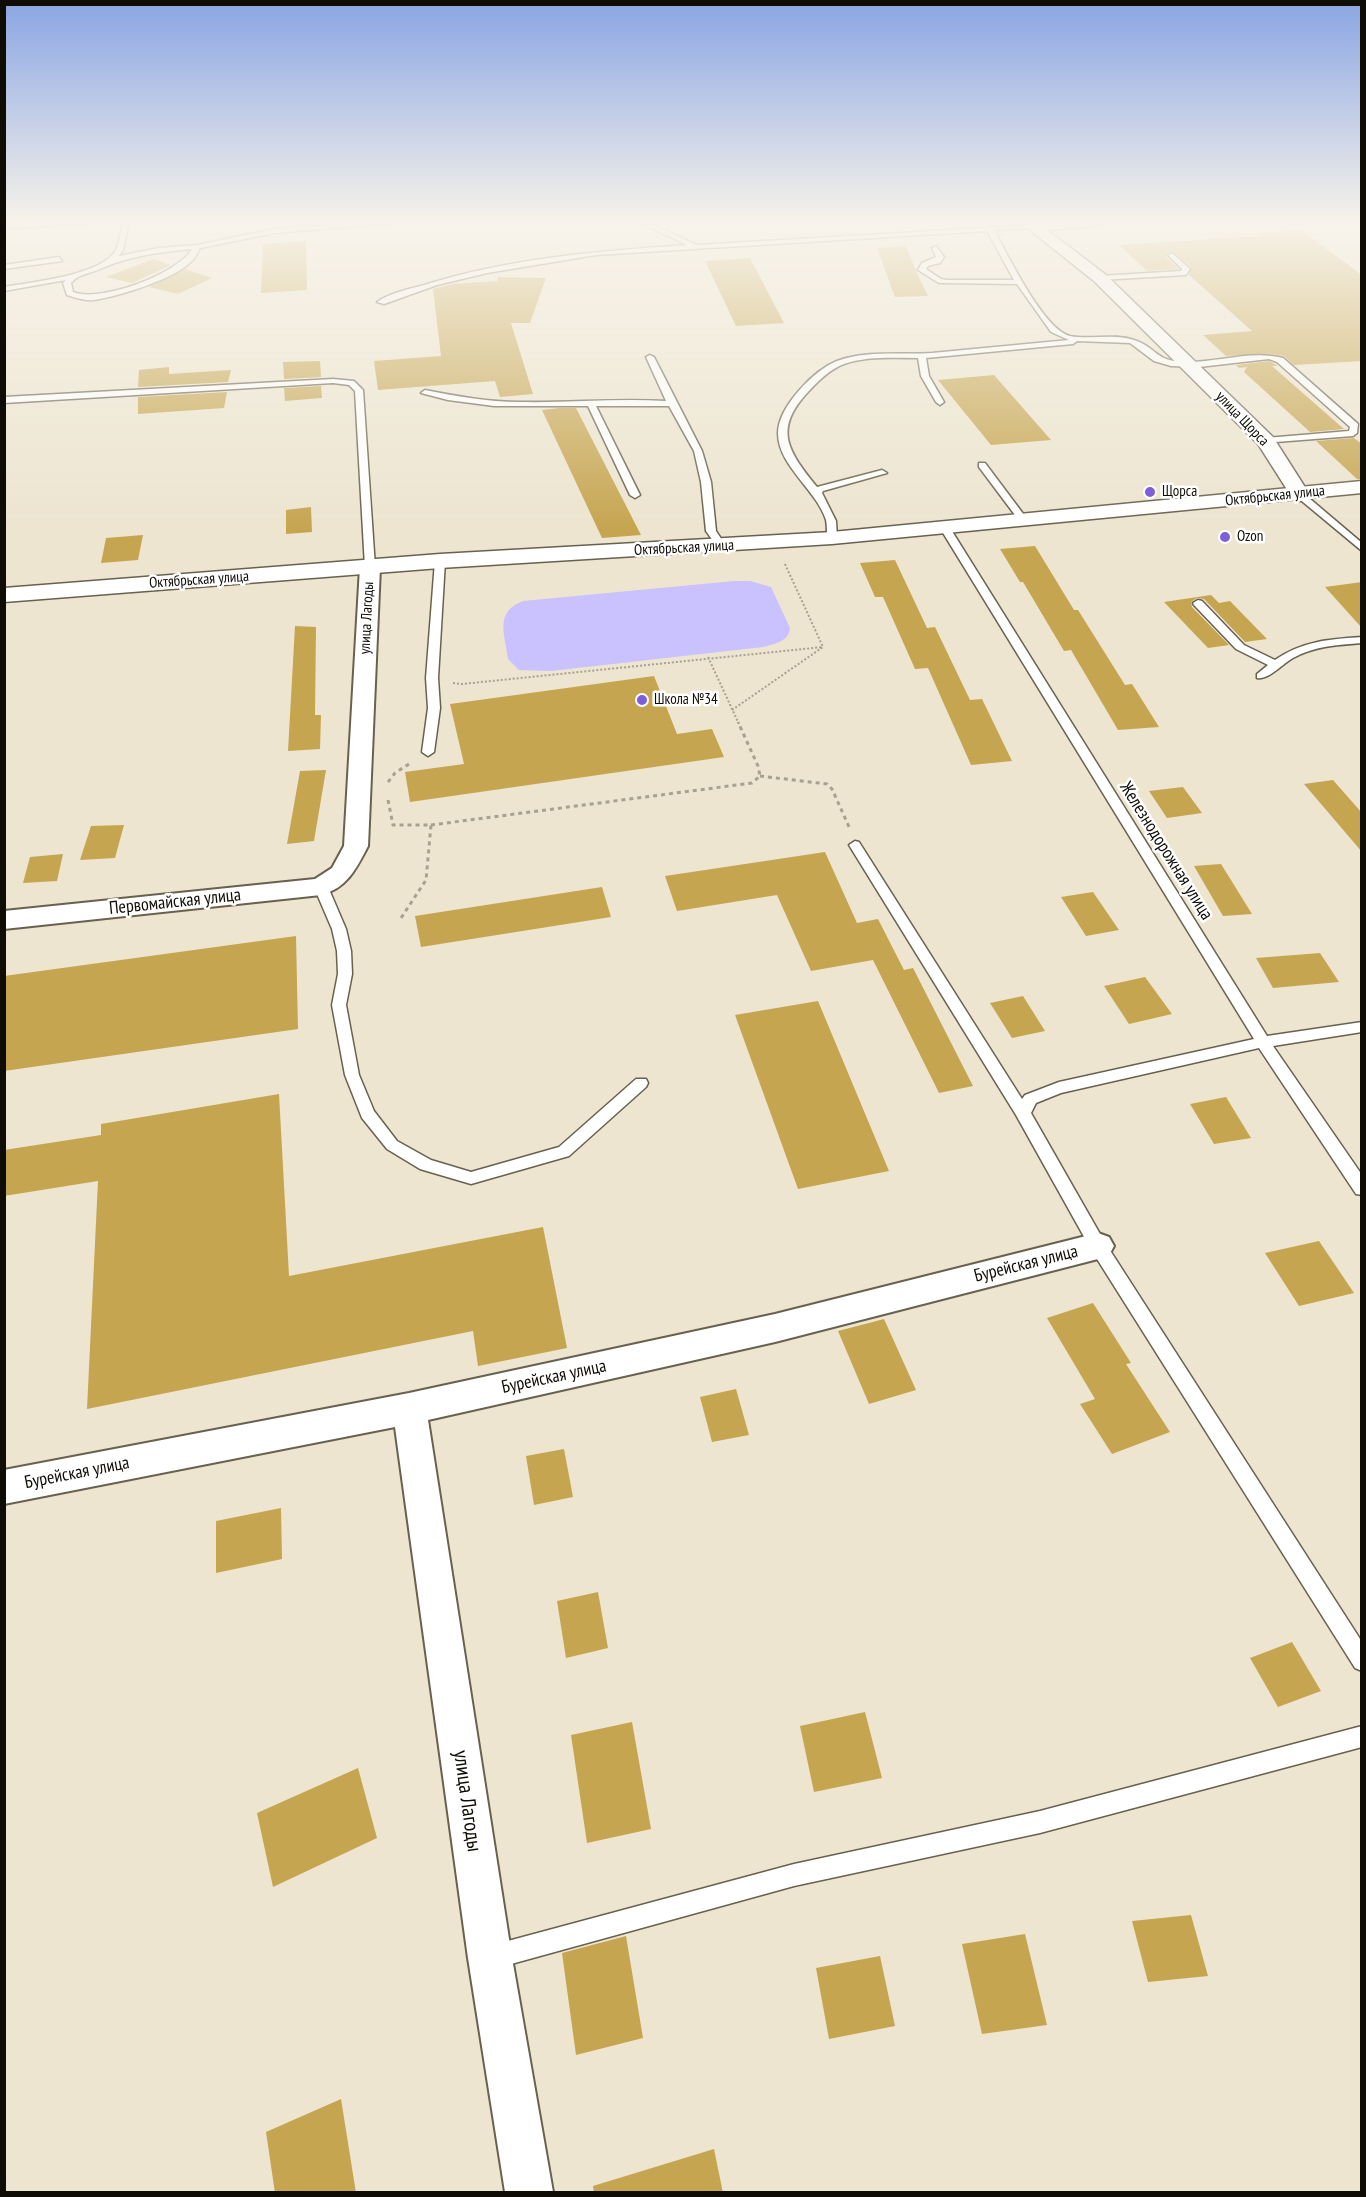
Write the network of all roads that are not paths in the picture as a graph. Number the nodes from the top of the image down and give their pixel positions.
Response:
1 (1048, 325) edge
2 (1148, 325) edge
3 (1085, 341) junction
4 (921, 355) junction
5 (651, 357) dead end
6 (1189, 364) junction
7 (425, 393) dead end
8 (4, 400) edge
9 (590, 402) junction
10 (940, 402) dead end
11 (672, 404) junction
12 (1266, 441) junction
13 (982, 465) dead end
14 (882, 473) dead end
15 (1362, 487) edge
16 (817, 493) junction
17 (635, 495) dead end
18 (1300, 495) junction
19 (1024, 521) junction
20 (945, 528) junction
21 (832, 538) junction
22 (721, 546) junction
23 (1362, 548) edge
24 (440, 561) junction
25 (370, 567) junction
26 (4, 595) edge
27 (1198, 603) dead end
28 (1362, 640) edge
29 (1276, 664) junction
30 (1261, 676) dead end
31 (428, 752) road end
32 (855, 845) road end
33 (342, 873) joint
34 (321, 887) junction
35 (4, 920) edge
36 (1362, 1028) edge
37 (1263, 1042) junction
38 (641, 1083) dead end
39 (1023, 1113) junction
40 (1362, 1190) edge
41 (1098, 1246) junction
42 (409, 1409) junction
43 (4, 1487) edge
44 (1362, 1661) edge
45 (1362, 1736) edge
46 (490, 1958) junction
47 (529, 2193) edge

1 - 3 lane
2 - 6 main road, улица Щорса
3 - 4 lane
3 - 6 lane
4 - 10 lane
4 - 16 lane
5 - 11 lane
6 - 12 main road, улица Щорса
6 - 12 lane
7 - 9 lane
8 - 25 lane, улица Лагоды
9 - 11 lane
9 - 17 lane
11 - 22 lane
12 - 18 main road, улица Щорса
13 - 19 lane
14 - 16 lane
15 - 18 main road, Октябрьская улица
16 - 21 lane
18 - 19 main road, Октябрьская улица
18 - 23 lane, улица Щорса
19 - 20 main road, Октябрьская улица
20 - 21 main road, Октябрьская улица
20 - 37 lane, Железнодорожная улица
21 - 22 main road, Октябрьская улица
22 - 24 main road, Октябрьская улица
24 - 25 main road, Октябрьская улица
24 - 31 lane
25 - 26 main road, Октябрьская улица
25 - 33 street, улица Лагоды
27 - 29 lane
28 - 29 lane
29 - 30 lane
32 - 39 lane
33 - 34 street, Первомайская улица
34 - 35 street, Первомайская улица
34 - 38 lane
36 - 37 lane
37 - 39 lane
37 - 40 lane, Железнодорожная улица
39 - 41 lane
41 - 42 street, Бурейская улица
41 - 44 lane
42 - 43 street, Бурейская улица
42 - 46 street, улица Лагоды
45 - 46 lane
46 - 47 street, улица Лагоды

